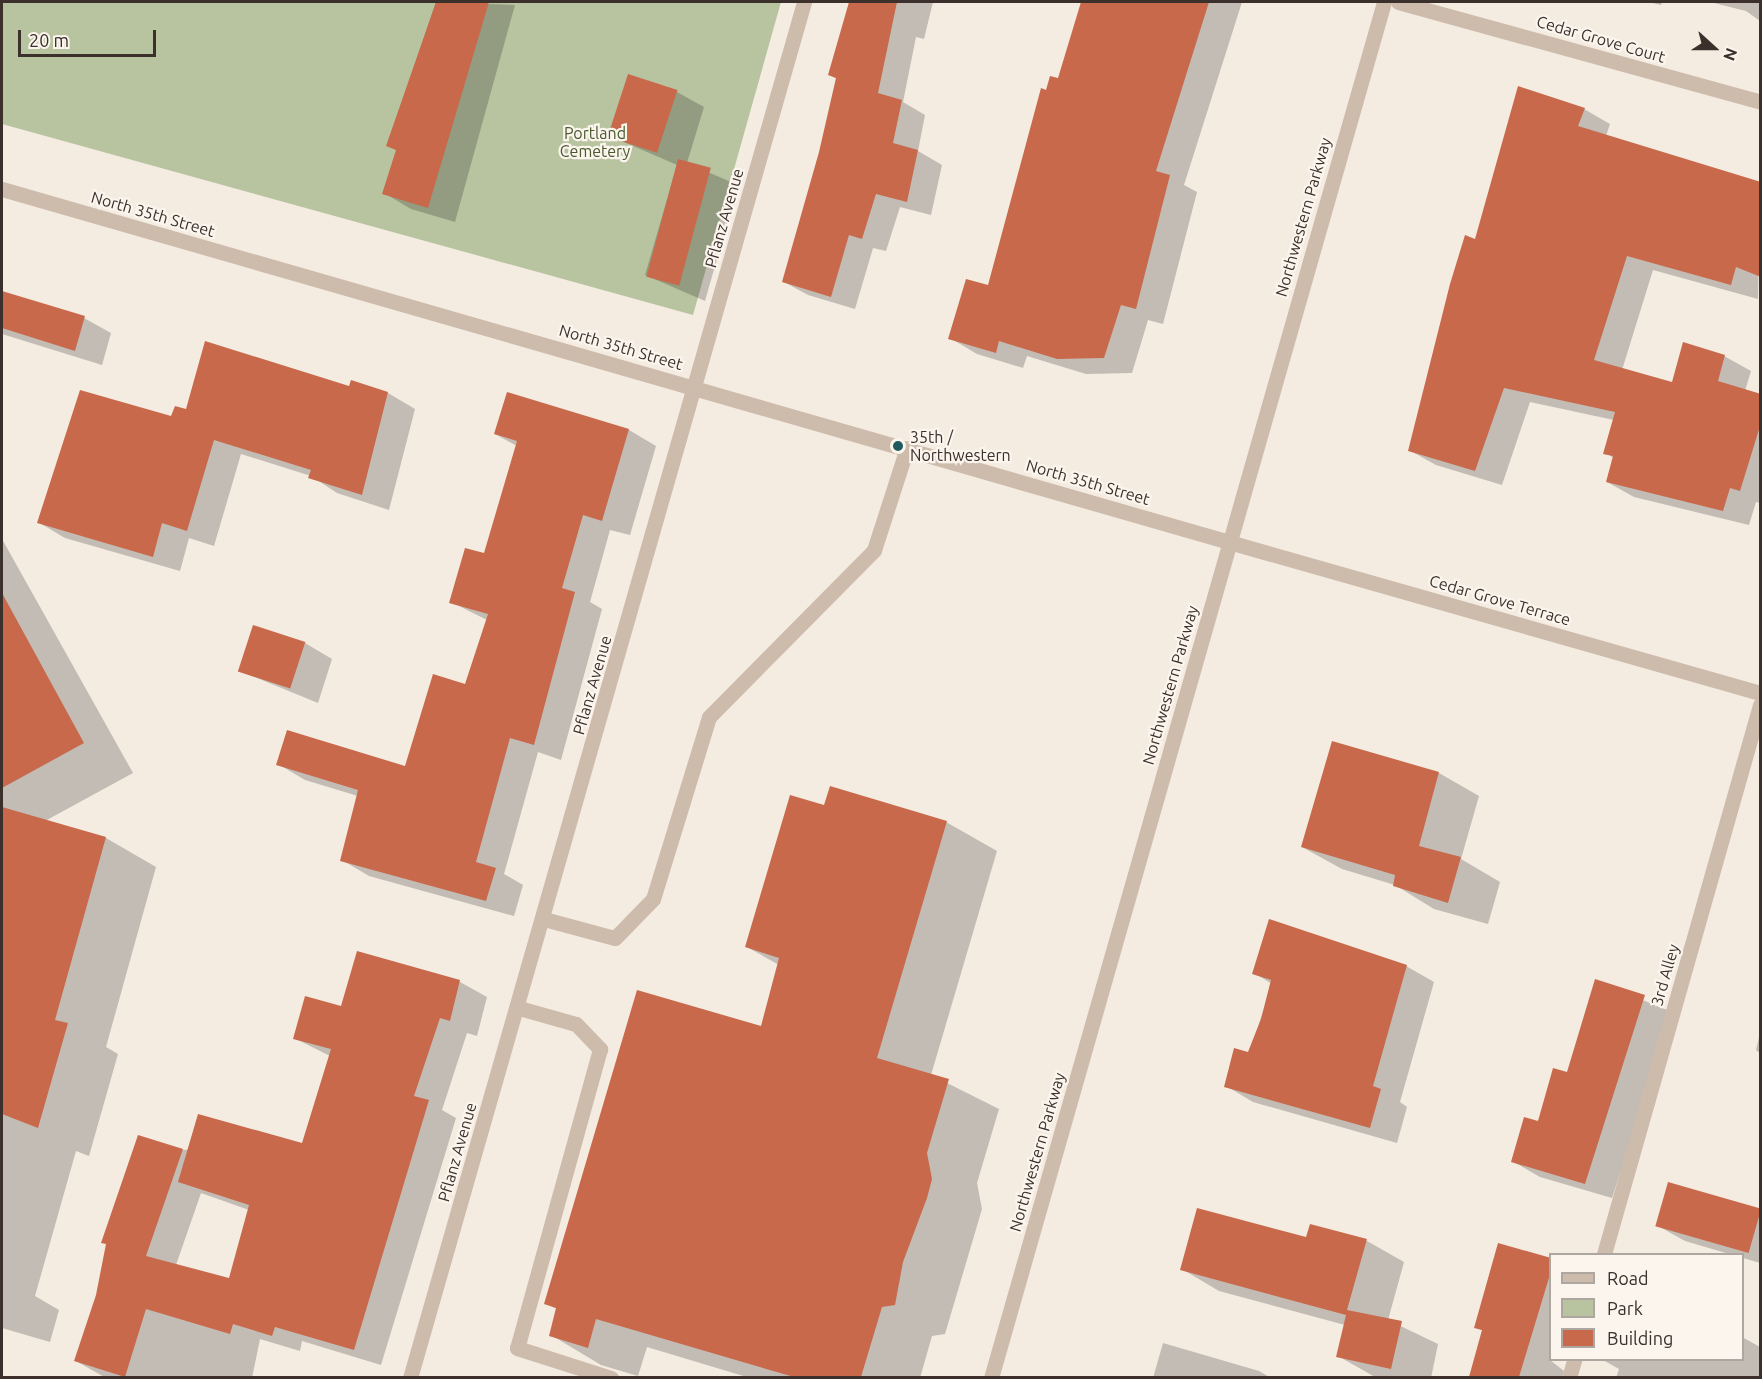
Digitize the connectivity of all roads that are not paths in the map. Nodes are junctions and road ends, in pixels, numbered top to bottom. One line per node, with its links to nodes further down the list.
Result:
1 (804, 2): 6 (street, Pflanz Avenue)
2 (1384, 2): 8 (street, Northwestern Parkway)
3 (1398, 2): 4 (street, Cedar Grove Court)
4 (1761, 102)
5 (2, 189): 6 (street, North 35th Street)
6 (695, 387): 7 (street, North 35th Street); 11 (street, Pflanz Avenue)
7 (906, 448): 8 (street, North 35th Street); 11 (street)
8 (1230, 542): 9 (street, Cedar Grove Terrace); 17 (street, Northwestern Parkway)
9 (1761, 693)
10 (1761, 705): 13 (street, 3rd Alley)
11 (544, 919): 12 (street, Pflanz Avenue)
12 (519, 1008): 15 (street, Pflanz Avenue); 16 (street)
13 (1604, 1253)
14 (1573, 1361): 18 (street)
15 (410, 1377)
16 (610, 1377)
17 (991, 1377)
18 (1569, 1377)

